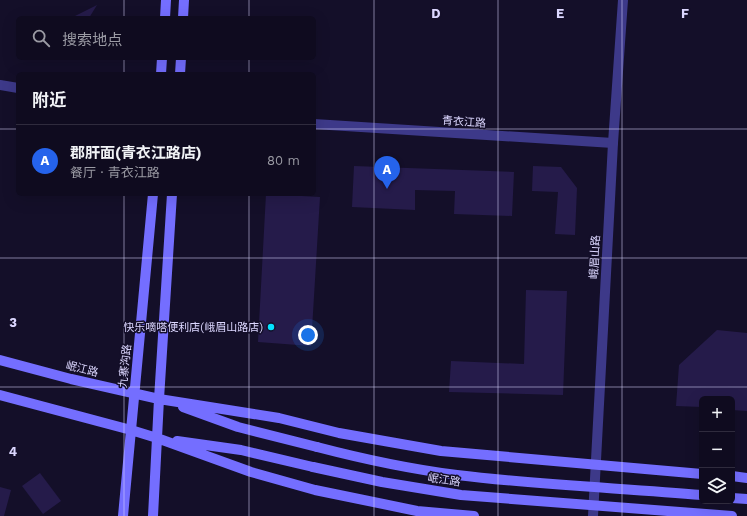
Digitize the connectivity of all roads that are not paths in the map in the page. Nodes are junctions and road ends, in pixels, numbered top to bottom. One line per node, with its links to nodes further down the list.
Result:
1 (166, 0): 4 (main road)
2 (184, 0): 5 (main road)
3 (623, 0): 13 (street, 峨眉山路)
4 (165, 16)
5 (183, 16)
6 (162, 60): 8 (main road)
7 (181, 60): 9 (main road)
8 (161, 72)
9 (180, 72)
10 (0, 85): 11 (street)
11 (16, 88)
12 (316, 124): 13 (street, 青衣江路)
13 (613, 143): 22 (street, 峨眉山路)
14 (153, 196): 17 (main road, 九寨沟路)
15 (172, 196): 19 (main road)
16 (0, 360): 17 (main road, 岷江路)
17 (134, 394): 19 (main road, 岷江路); 20 (main road, 九寨沟路)
18 (0, 395): 20 (main road, 岷江路)
19 (159, 399): 21 (main road); 22 (main road, 岷江路); 26 (main road, 岷江路, bridge)
20 (131, 430): 21 (main road, 岷江路); 29 (main road, 九寨沟路)
21 (157, 438): 30 (main road); 31 (main road, 岷江路); 33 (main road, 岷江路, bridge)
22 (596, 465): 23 (main road, 岷江路); 32 (street, 峨眉山路)
23 (699, 474)
24 (735, 476): 25 (main road)
25 (747, 478)
26 (699, 495)
27 (735, 498): 28 (main road)
28 (747, 499)
29 (123, 516)
30 (153, 516)
31 (474, 516)
32 (593, 516)
33 (732, 516)

